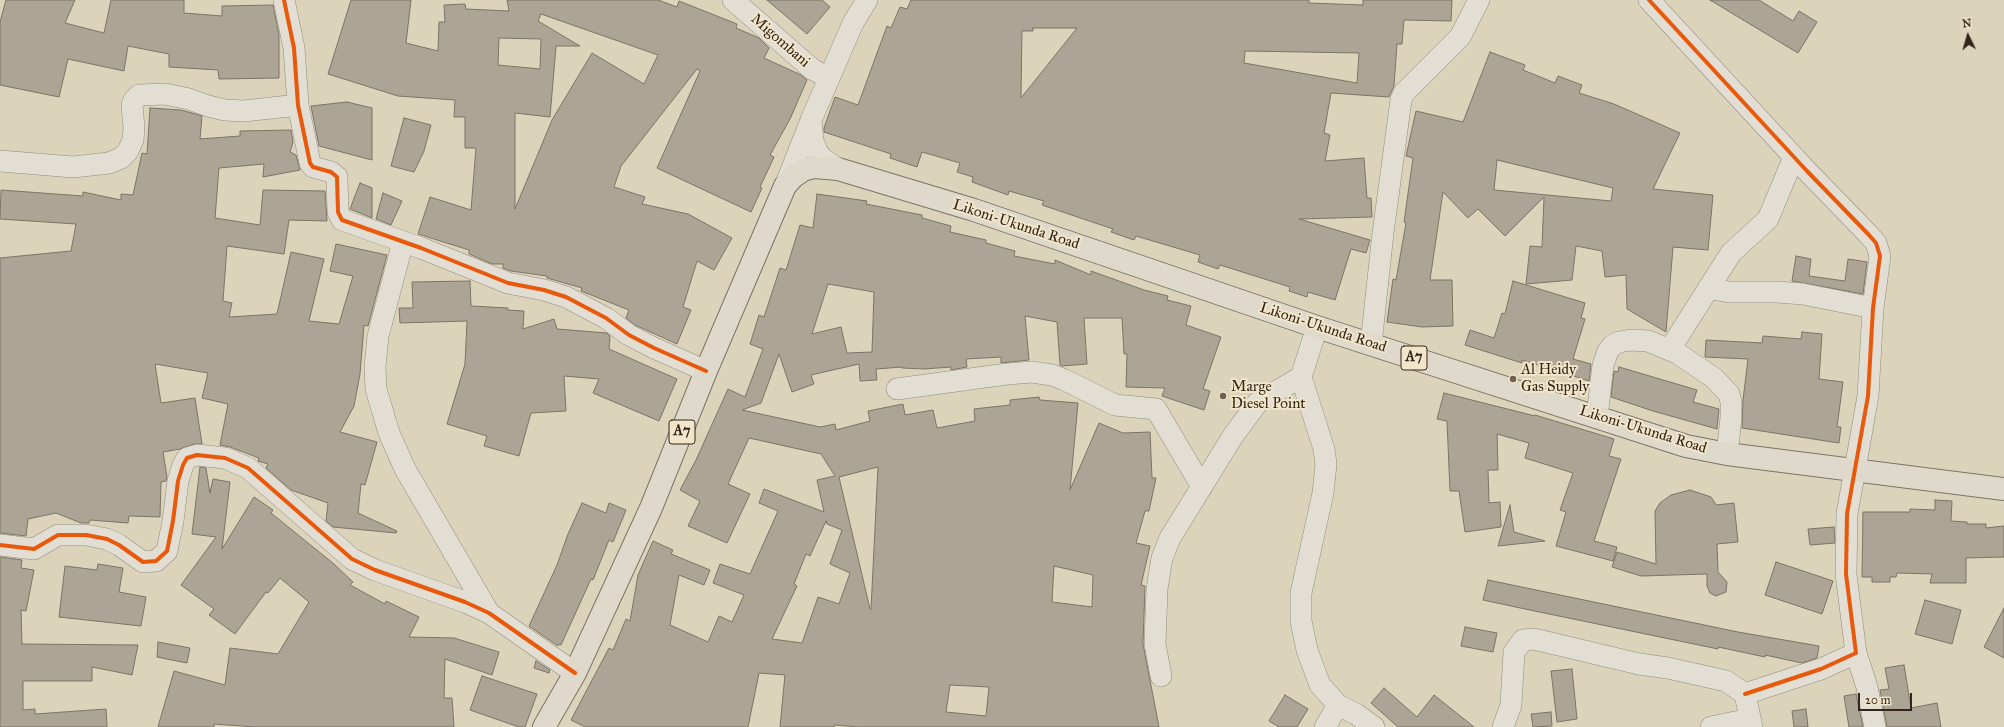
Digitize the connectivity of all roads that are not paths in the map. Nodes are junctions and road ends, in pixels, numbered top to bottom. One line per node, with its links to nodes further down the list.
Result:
1 (284, 0): 7 (street)
2 (733, 0): 6 (street, Migombani)
3 (867, 0): 6 (street)
4 (1479, 0): 17 (street)
5 (1649, 0): 9 (street)
6 (829, 78): 8 (street)
7 (298, 105): 10 (street); 13 (street)
8 (811, 120): 11 (street); 12 (street)
9 (1794, 157): 14 (street); 15 (street)
10 (0, 161)
11 (838, 169): 12 (highway, A7); 16 (highway, Likoni-Ukunda Road / A7)
12 (785, 186): 19 (highway, A7)
13 (403, 242): 19 (street); 28 (street)
14 (1708, 288): 15 (street); 18 (street)
15 (1873, 308): 24 (street)
16 (1317, 327): 17 (highway, Likoni-Ukunda Road / A7); 20 (street)
17 (1371, 344): 22 (highway, Likoni-Ukunda Road / A7)
18 (1670, 349): 22 (street); 23 (street)
19 (706, 371): 30 (highway, A7)
20 (1301, 377): 25 (street); 33 (street)
21 (897, 389): 25 (street)
22 (1597, 417): 23 (highway, Likoni-Ukunda Road / A7)
23 (1727, 454): 24 (highway, Likoni-Ukunda Road / A7)
24 (1856, 470): 26 (highway, Likoni-Ukunda Road / A7); 29 (street)
25 (1202, 487): 31 (street)
26 (2004, 488)
27 (0, 545): 28 (street)
28 (489, 613): 30 (street)
29 (1856, 653): 32 (street); 40 (street)
30 (575, 673): 35 (highway, A7)
31 (1160, 676)
32 (1745, 694): 34 (street); 38 (street)
33 (1338, 705): 36 (street); 37 (street)
34 (1751, 723): 39 (street)
35 (544, 727)
36 (1325, 727)
37 (1374, 727)
38 (1503, 727)
39 (1711, 727)
40 (1876, 727)

